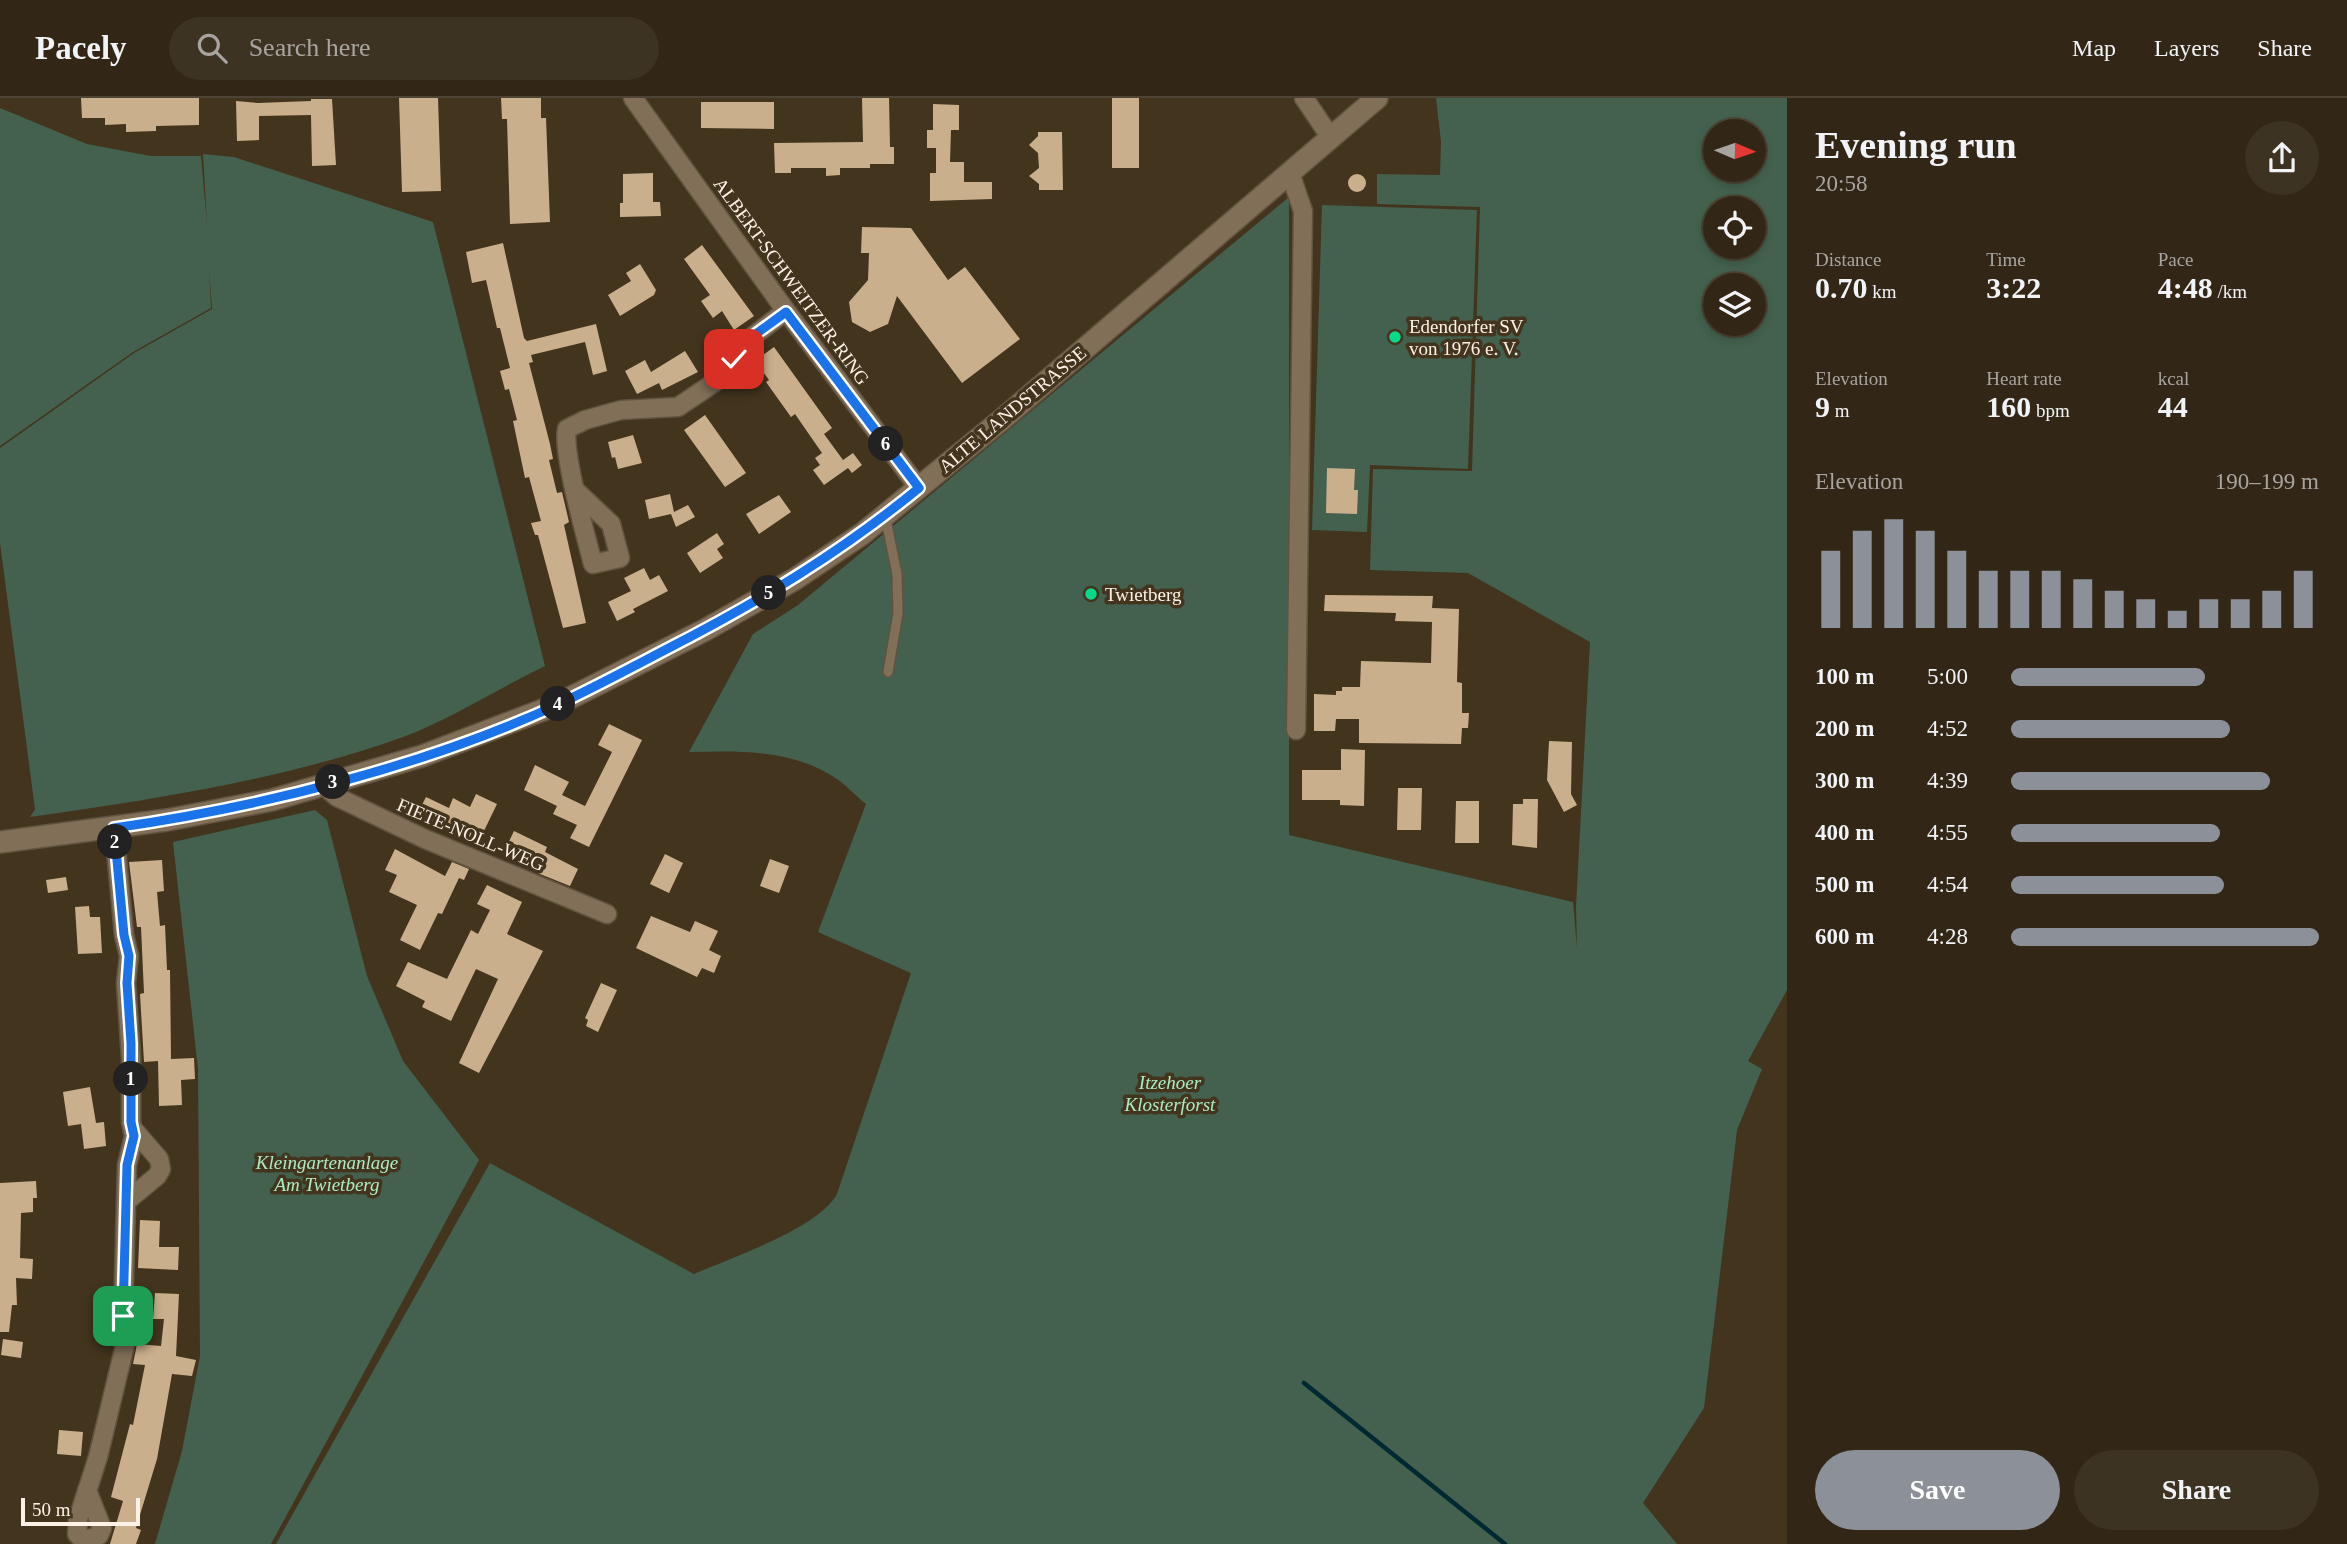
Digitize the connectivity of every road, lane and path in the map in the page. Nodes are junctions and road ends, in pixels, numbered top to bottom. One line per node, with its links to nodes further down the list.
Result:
1 (633, 98): 6 (street, ALBERT-SCHWEITZER-RING)
2 (1304, 98): 4 (street)
3 (1377, 98): 4 (street, ALTE LANDSTRASSE)
4 (1331, 138): 5 (street, ALTE LANDSTRASSE)
5 (1290, 173): 7 (street, ALTE LANDSTRASSE); 11 (street)
6 (786, 312): 7 (street, ALBERT-SCHWEITZER-RING); 8 (street)
7 (919, 488): 9 (street, ALTE LANDSTRASSE)
8 (576, 491)
9 (885, 515): 10 (lane); 12 (street, ALTE LANDSTRASSE)
10 (888, 672)
11 (1296, 730)
12 (323, 785): 13 (street, ALTE LANDSTRASSE); 15 (street, FIETE-NOLL-WEG)
13 (114, 828): 14 (street, ALTE LANDSTRASSE); 16 (street)
14 (0, 842)
15 (607, 914)
16 (134, 1130): 17 (street); 17 (street)
17 (128, 1200): 18 (street)
18 (88, 1490)

